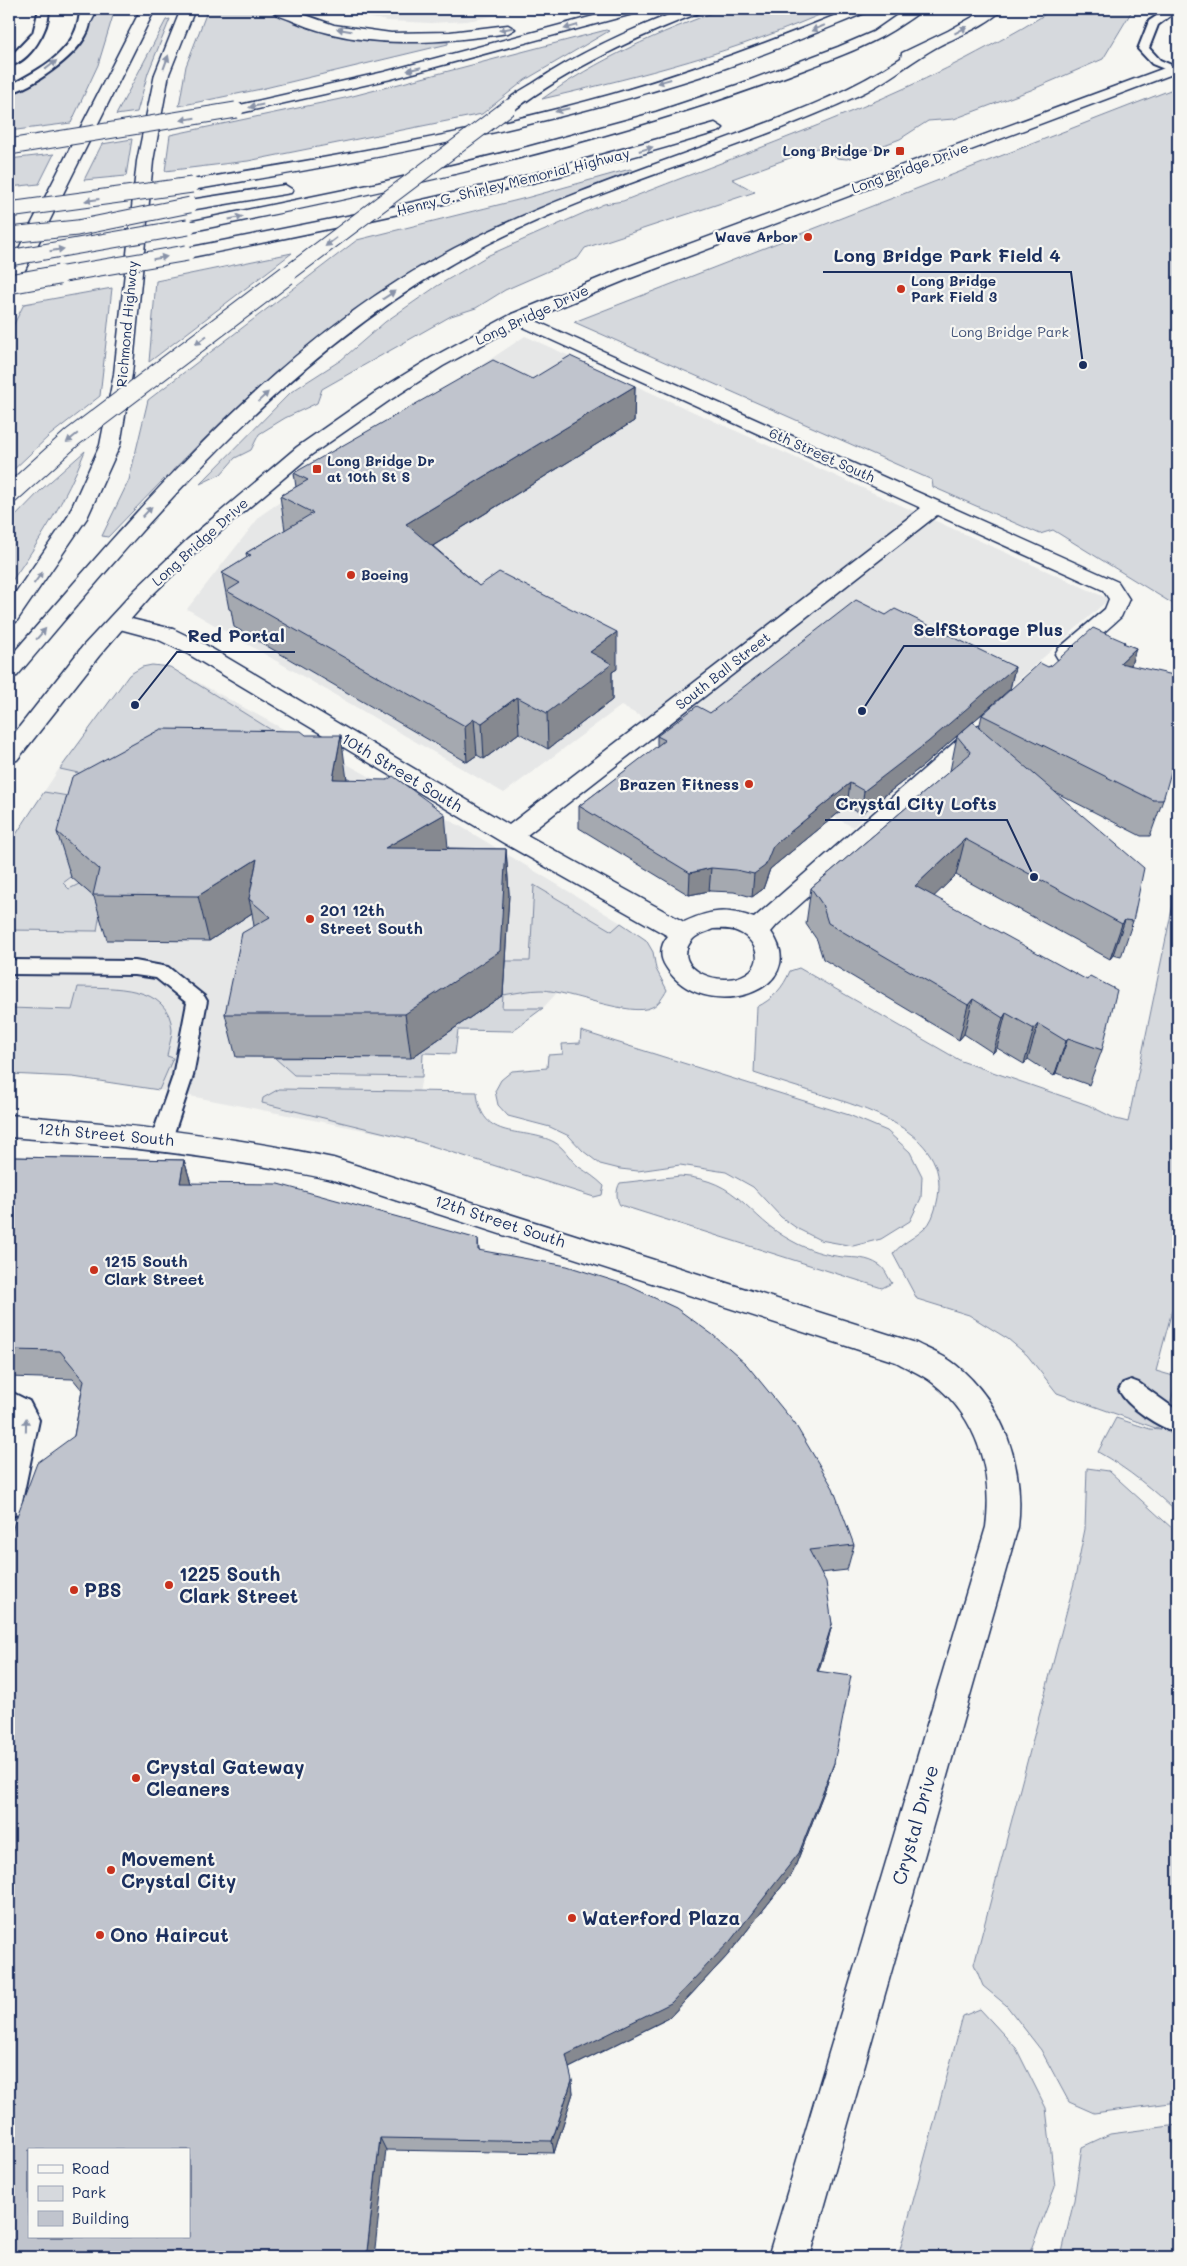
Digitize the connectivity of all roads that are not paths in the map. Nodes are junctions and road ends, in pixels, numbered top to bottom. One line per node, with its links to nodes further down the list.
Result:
1 (44, 9): 16 (lane)
2 (148, 9): 19 (main road)
3 (188, 9): 37 (main road, Richmond Highway, one-way to 3)
4 (277, 9): 5 (main road, one-way to 4)
5 (587, 9)
6 (635, 9): 23 (main road, one-way to 23, bridge)
7 (696, 9): 35 (main road, one-way to 35, bridge)
8 (862, 9): 25 (main road, one-way to 25)
9 (913, 9): 24 (main road); 32 (main road, one-way to 9, bridge)
10 (996, 9): 15 (main road, one-way to 10)
11 (1174, 9): 17 (lane)
12 (87, 12): 20 (lane, one-way to 12)
13 (124, 26): 19 (main road)
14 (61, 42): 18 (lane)
15 (924, 49): 21 (main road); 40 (main road, one-way to 15)
16 (9, 63)
17 (1175, 68): 34 (main road, Long Bridge Drive)
18 (9, 80)
19 (108, 88): 33 (main road)
20 (9, 90)
21 (805, 96)
22 (725, 125): 33 (main road, Henry G. Shirley Memorial Highway, one-way to 22, bridge)
23 (9, 147)
24 (351, 178)
25 (191, 181): 27 (main road); 29 (main road, one-way to 29, bridge)
26 (298, 188): 28 (main road)
27 (9, 195)
28 (190, 205): 30 (main road, bridge); 31 (main road, bridge)
29 (9, 210)
30 (9, 228)
31 (9, 236)
32 (9, 258)
33 (9, 284)
34 (518, 318): 36 (main road, 6th Street South); 38 (main road, Long Bridge Drive)
35 (9, 495)
36 (936, 506): 39 (main road, 6th Street South); 43 (main road, South Ball Street)
37 (9, 617)
38 (118, 622): 42 (main road, Long Bridge Drive); 43 (main road, 10th Street South)
39 (1049, 670)
40 (9, 671)
41 (999, 715): 45 (main road)
42 (9, 755)
43 (510, 836): 44 (main road, 10th Street South)
44 (682, 932): 45 (main road); 45 (main road)
45 (758, 932)
46 (9, 967): 48 (lane)
47 (9, 1126): 48 (main road, 12th Street South)
48 (162, 1139): 50 (main road, 12th Street South)
49 (1131, 1390): 52 (lane)
50 (968, 1396): 54 (main road, Crystal Drive)
51 (9, 1402): 53 (lane, one-way to 51)
52 (1178, 1422)
53 (9, 1506)
54 (788, 2257)

